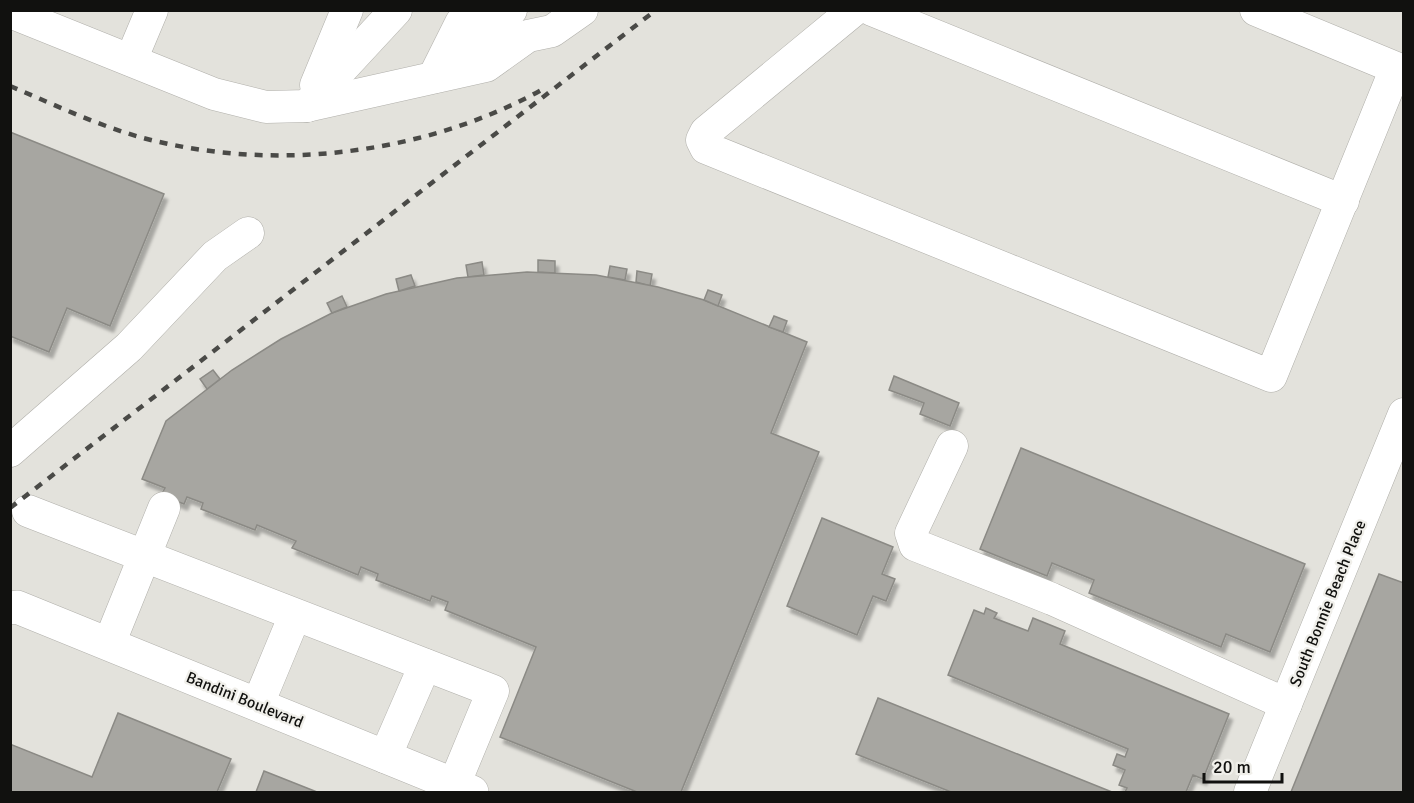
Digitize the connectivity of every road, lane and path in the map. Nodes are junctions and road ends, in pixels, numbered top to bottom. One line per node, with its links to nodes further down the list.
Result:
1 (152, 10): 14 (street)
2 (347, 10): 16 (street)
3 (396, 10): 16 (street)
4 (479, 10): 13 (street)
5 (511, 10): 13 (street)
6 (548, 10): 12 (street)
7 (582, 10): 12 (street)
8 (854, 10): 17 (street)
9 (872, 10): 17 (street)
10 (1256, 10): 17 (street)
11 (10, 12): 14 (street)
12 (528, 36): 15 (street)
13 (452, 39): 15 (street)
14 (131, 60): 16 (street)
15 (434, 77): 16 (street)
16 (307, 105)
17 (1342, 201)
18 (248, 233): 21 (street)
19 (1404, 414): 30 (street, South Bonnie Beach Place)
20 (952, 446): 30 (street)
21 (10, 451)
22 (164, 508): 24 (street)
23 (28, 511): 24 (street)
24 (144, 556): 26 (street); 27 (street)
25 (12, 609): 27 (main road, Bandini Boulevard)
26 (295, 615): 28 (street); 29 (street)
27 (109, 644): 29 (main road, Bandini Boulevard)
28 (425, 665): 31 (street); 32 (street)
29 (258, 704): 31 (main road, Bandini Boulevard)
30 (1286, 704): 33 (street, South Bonnie Beach Place)
31 (385, 757): 32 (main road, Bandini Boulevard)
32 (463, 789)
33 (1250, 792)

